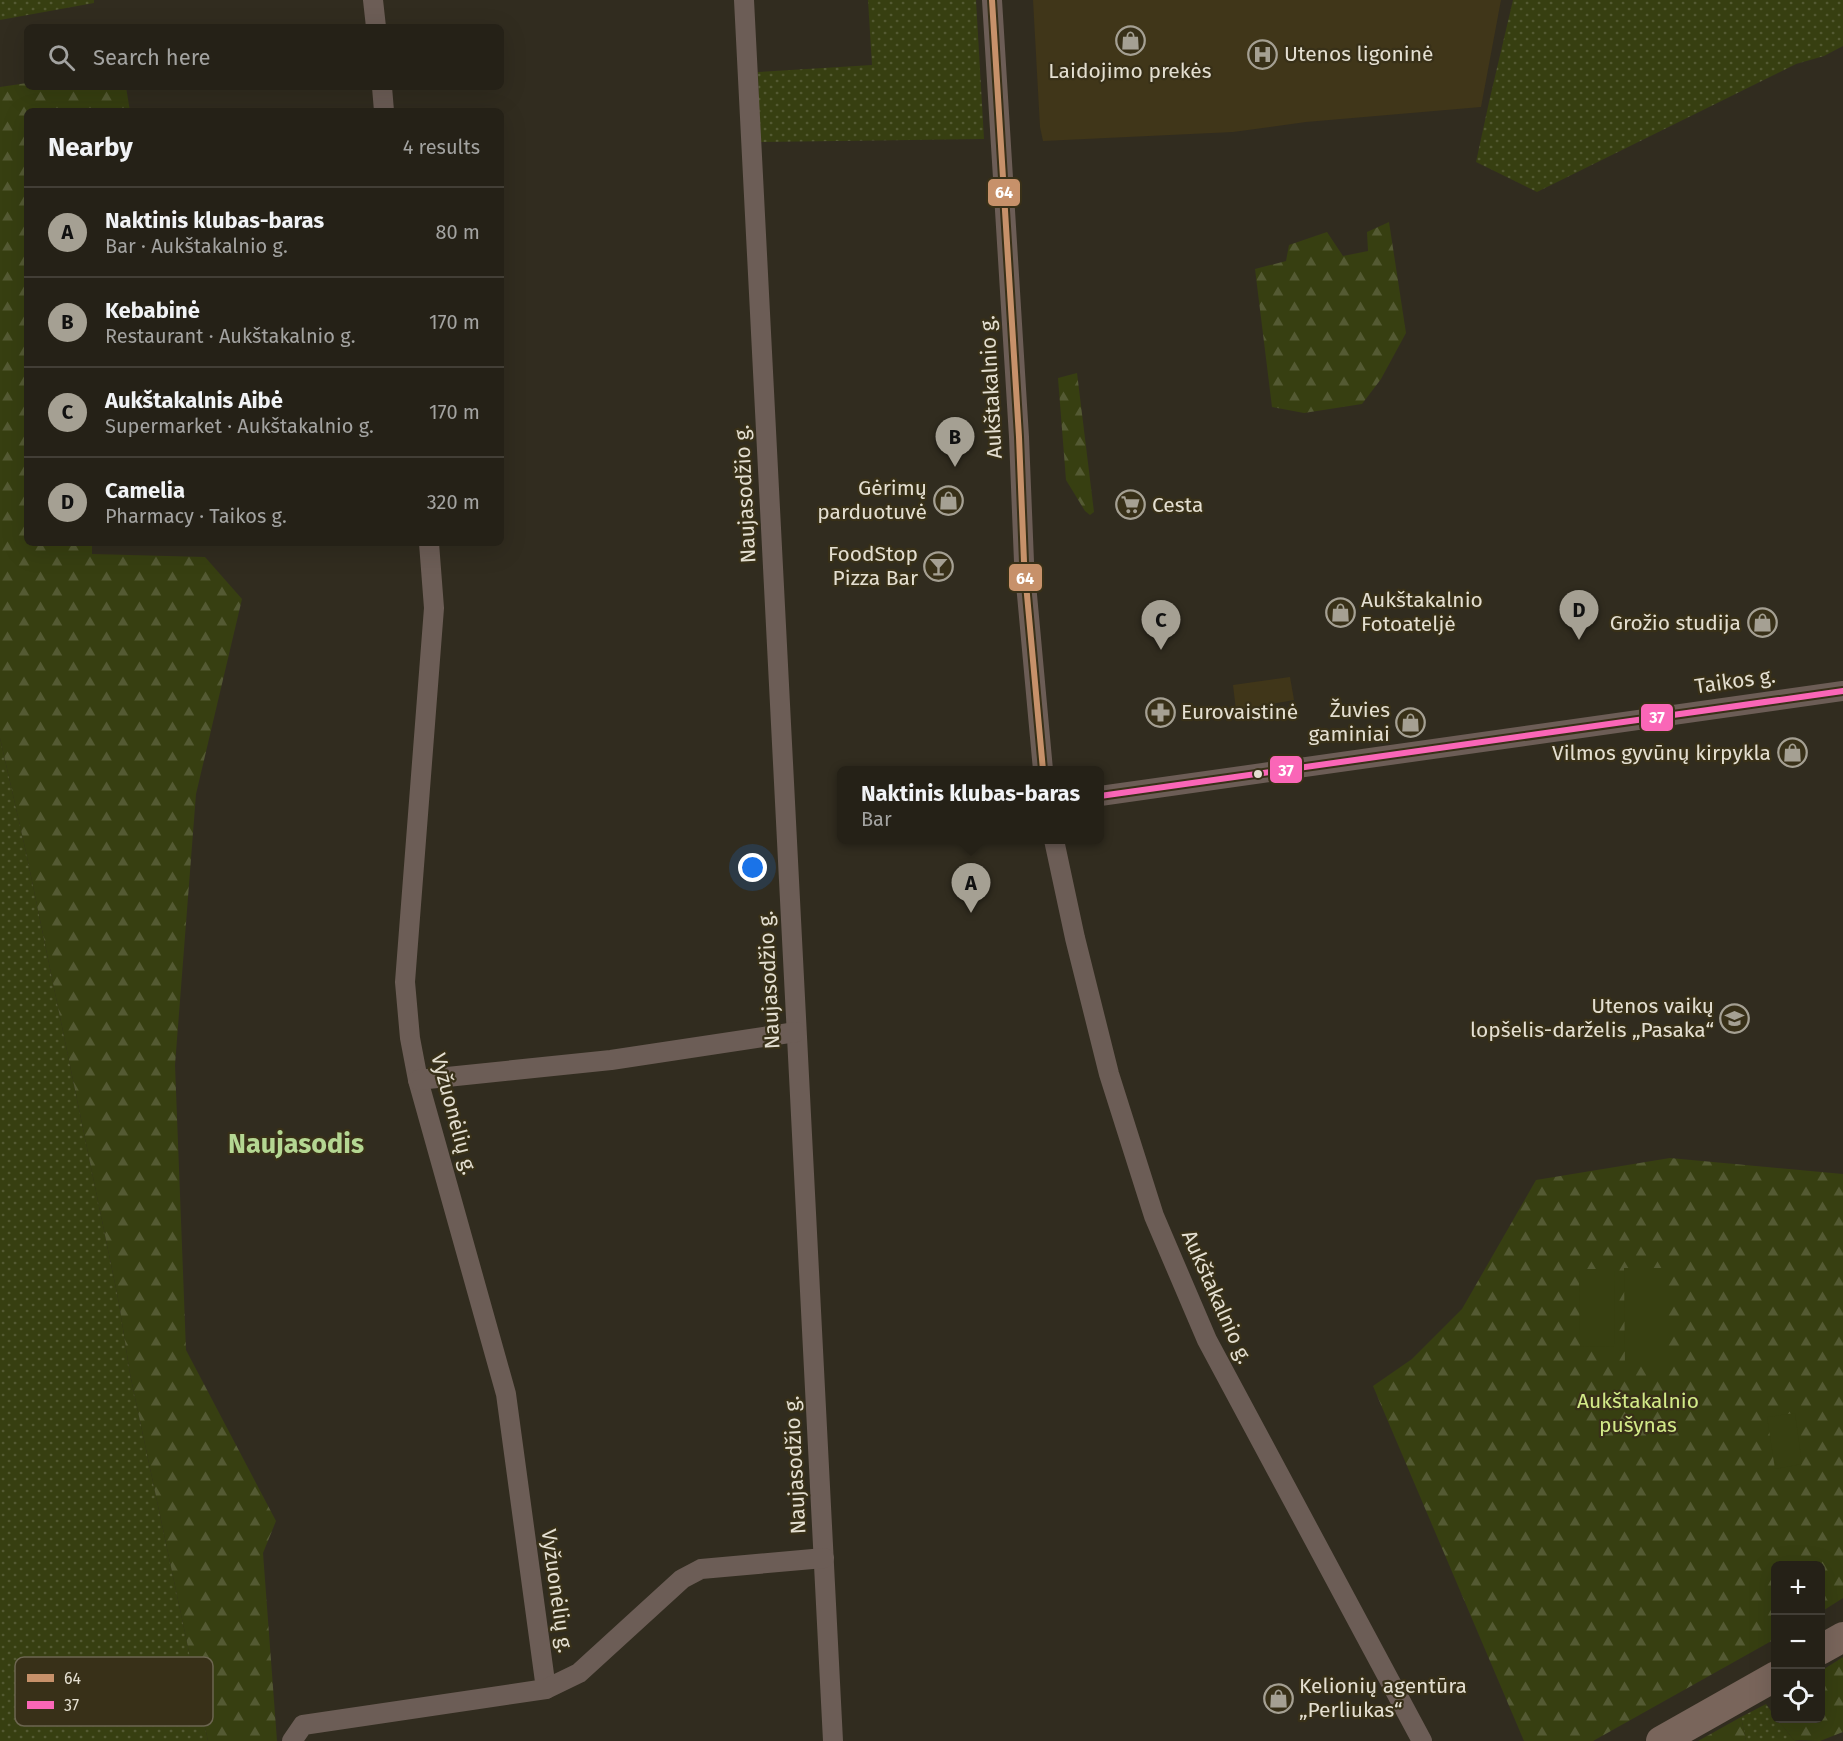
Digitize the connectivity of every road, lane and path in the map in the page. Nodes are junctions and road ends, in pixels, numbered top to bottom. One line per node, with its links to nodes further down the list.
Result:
1 (373, 0): 4 (street)
2 (744, 0): 12 (street, Naujasodžio g.)
3 (992, 0): 9 (street, Aukštakalnio g.)
4 (376, 24)
5 (382, 90): 6 (street)
6 (384, 108)
7 (429, 546): 13 (street, Vyžuonėlių g.)
8 (1843, 691): 10 (street, Taikos g.)
9 (1043, 766)
10 (1104, 795)
11 (1055, 844): 21 (street, Aukštakalnio g.)
12 (796, 1032): 13 (street); 14 (street, Naujasodžio g.)
13 (418, 1080): 18 (street, Vyžuonėlių g.)
14 (824, 1558): 18 (street); 20 (street, Naujasodžio g.)
15 (1843, 1638): 16 (main road)
16 (1825, 1648)
17 (1771, 1679): 22 (main road)
18 (546, 1689): 19 (street)
19 (292, 1741)
20 (833, 1741)
21 (1422, 1741)
22 (1661, 1741)

